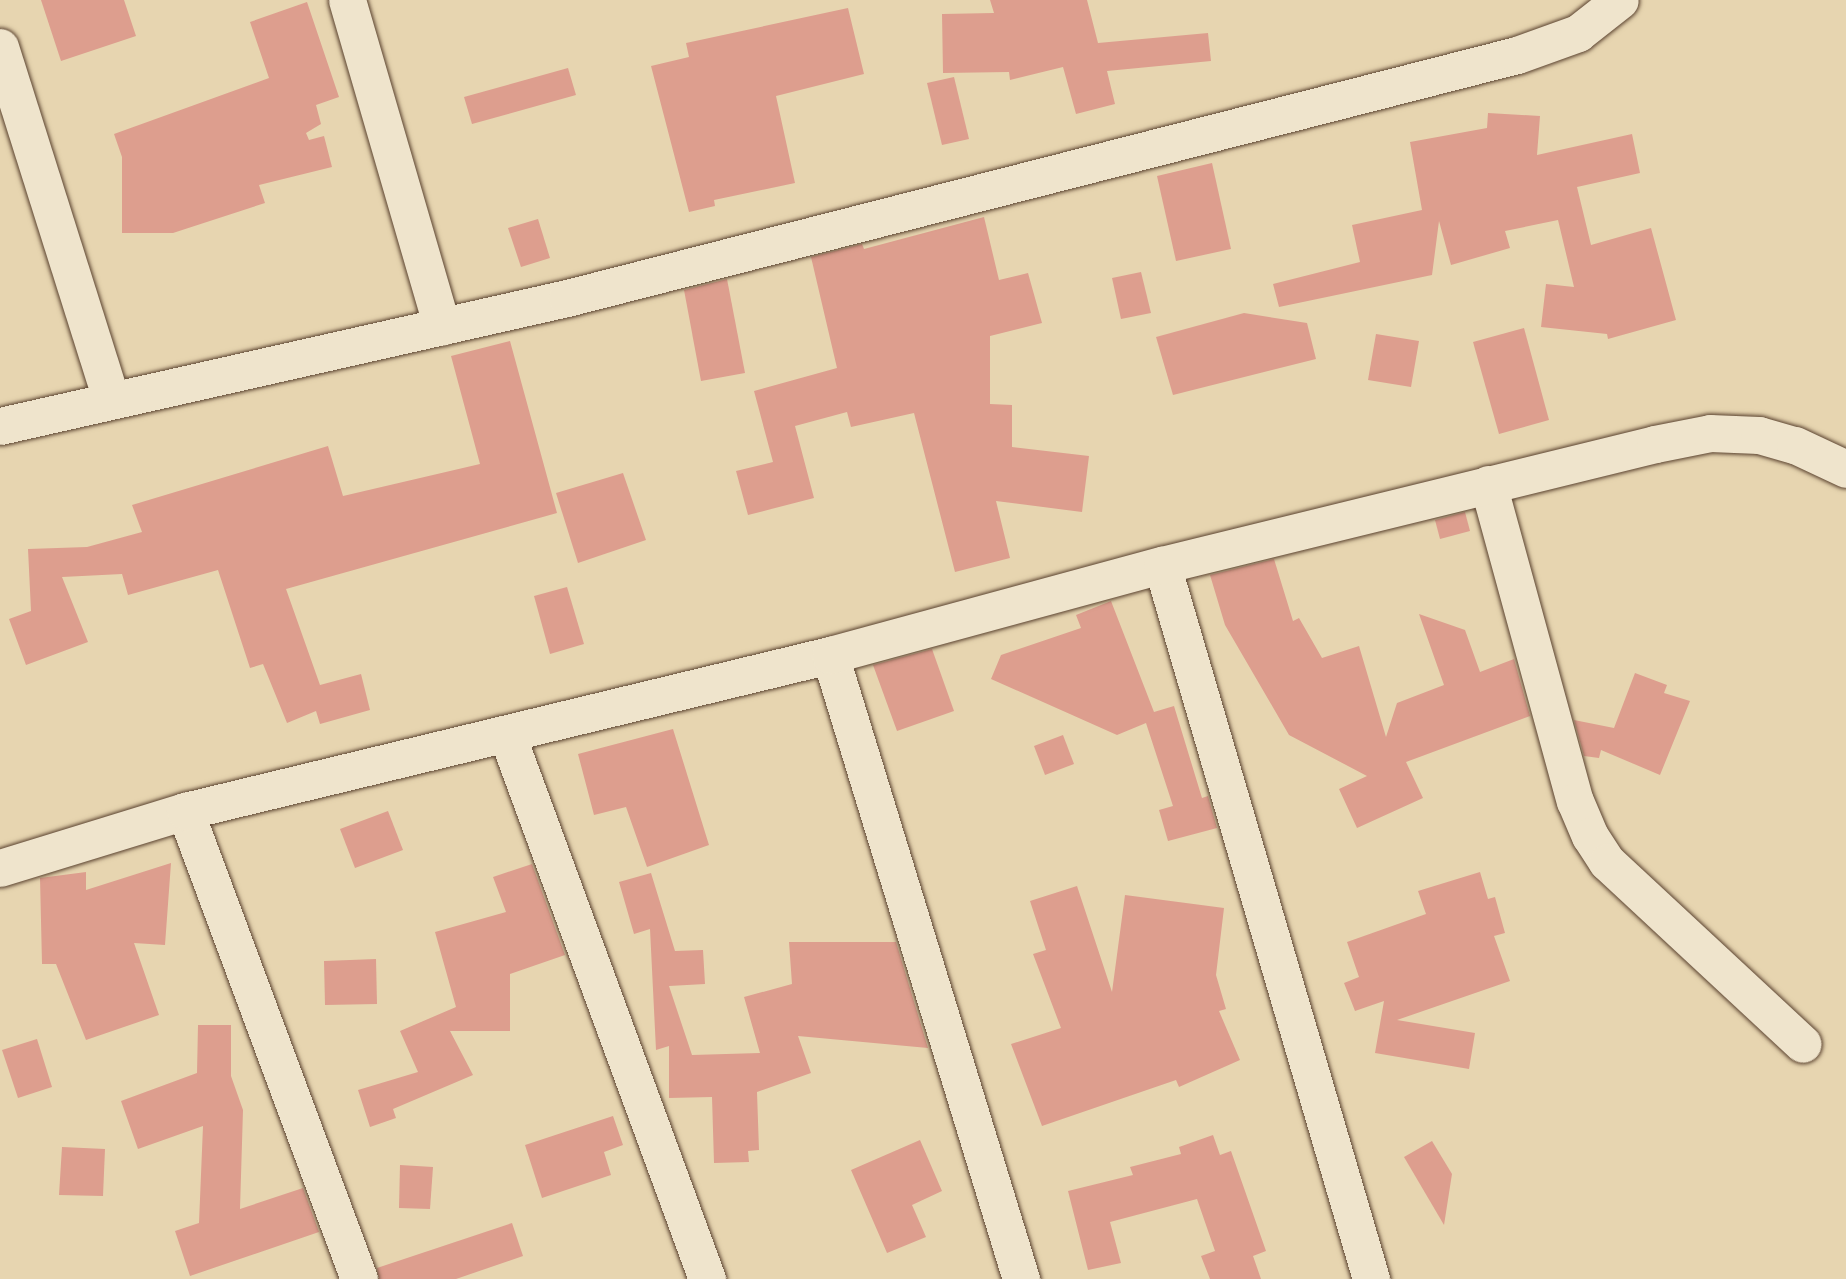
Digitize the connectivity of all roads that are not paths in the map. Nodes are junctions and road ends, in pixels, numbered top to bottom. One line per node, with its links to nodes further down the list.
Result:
1 (347, 0): 4 (street)
2 (1620, 0): 4 (street)
3 (0, 47): 5 (street)
4 (442, 326): 5 (street)
5 (111, 399): 6 (street)
6 (0, 426)
7 (1846, 469): 8 (street)
8 (1488, 484): 9 (street); 14 (street)
9 (1161, 565): 10 (street); 18 (street)
10 (830, 655): 11 (street); 17 (street)
11 (507, 735): 12 (street); 16 (street)
12 (185, 811): 13 (street); 15 (street)
13 (0, 868)
14 (1803, 1044)
15 (359, 1279)
16 (707, 1279)
17 (1021, 1279)
18 (1371, 1279)

